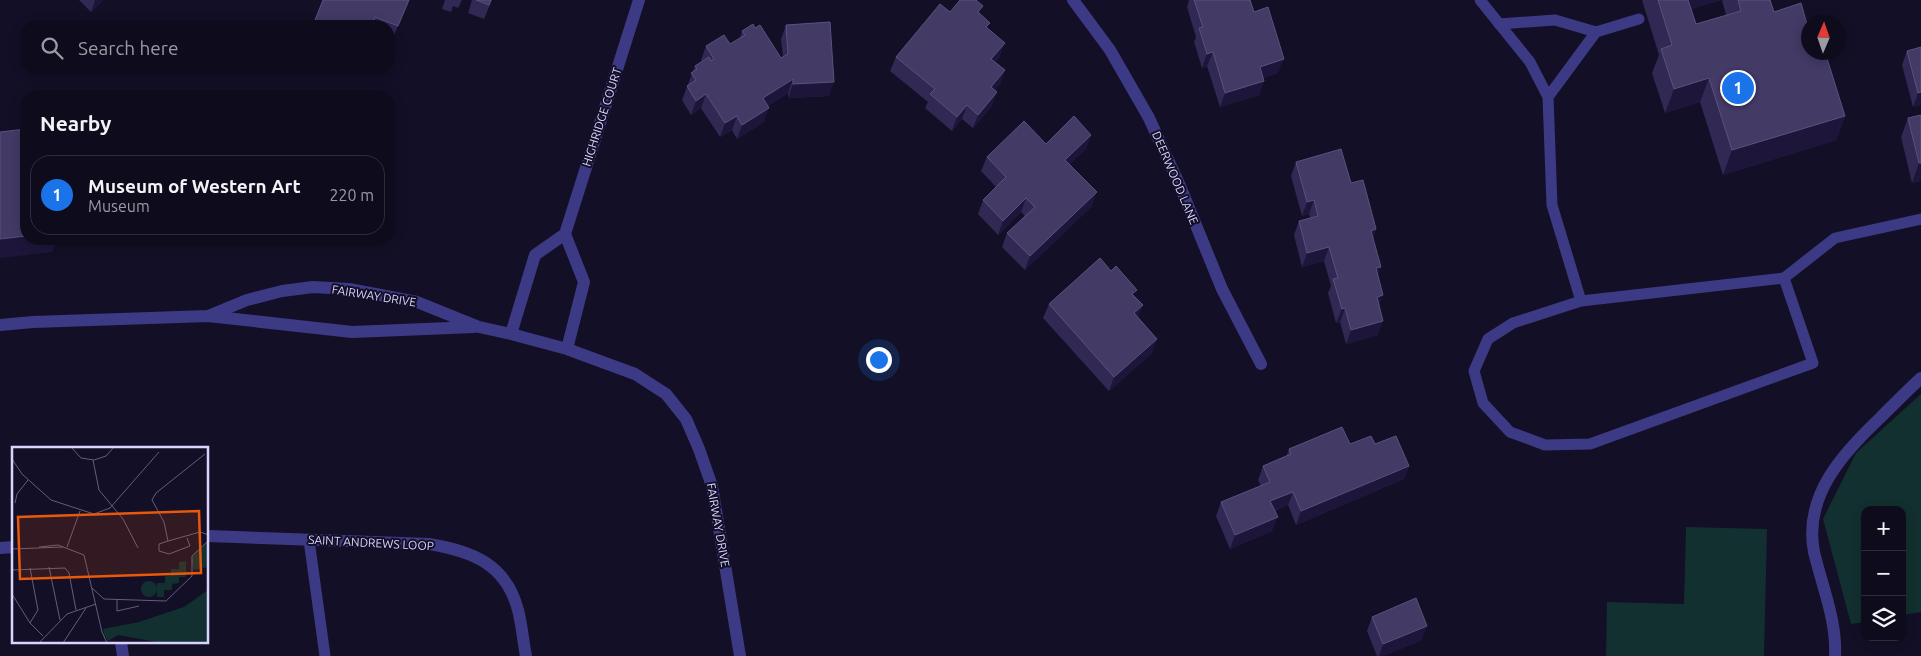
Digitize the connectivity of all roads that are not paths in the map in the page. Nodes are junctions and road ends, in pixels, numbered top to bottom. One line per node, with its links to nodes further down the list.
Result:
1 (640, 0): 9 (street, HIGHRIDGE COURT)
2 (1073, 0): 17 (street, DEERWOOD LANE)
3 (1480, 0): 5 (lane)
4 (1639, 19): 6 (lane)
5 (1499, 24): 6 (lane); 7 (lane)
6 (1596, 32): 7 (lane)
7 (1548, 97): 11 (lane)
8 (1921, 219): 10 (lane)
9 (565, 234): 15 (street); 16 (street)
10 (1784, 278): 11 (lane); 11 (lane)
11 (1580, 301)
12 (208, 316): 13 (street, FAIRWAY DRIVE); 14 (street, FAIRWAY DRIVE); 14 (street, FAIRWAY DRIVE)
13 (0, 325)
14 (479, 327): 15 (street, FAIRWAY DRIVE)
15 (511, 334): 16 (street, FAIRWAY DRIVE)
16 (567, 350): 23 (street, FAIRWAY DRIVE)
17 (1261, 364)
18 (1921, 378): 24 (street)
19 (209, 536): 20 (street, SAINT ANDREWS LOOP)
20 (310, 540): 21 (lane); 22 (street, SAINT ANDREWS LOOP)
21 (325, 656)
22 (526, 656)
23 (740, 656)
24 (1835, 656)

